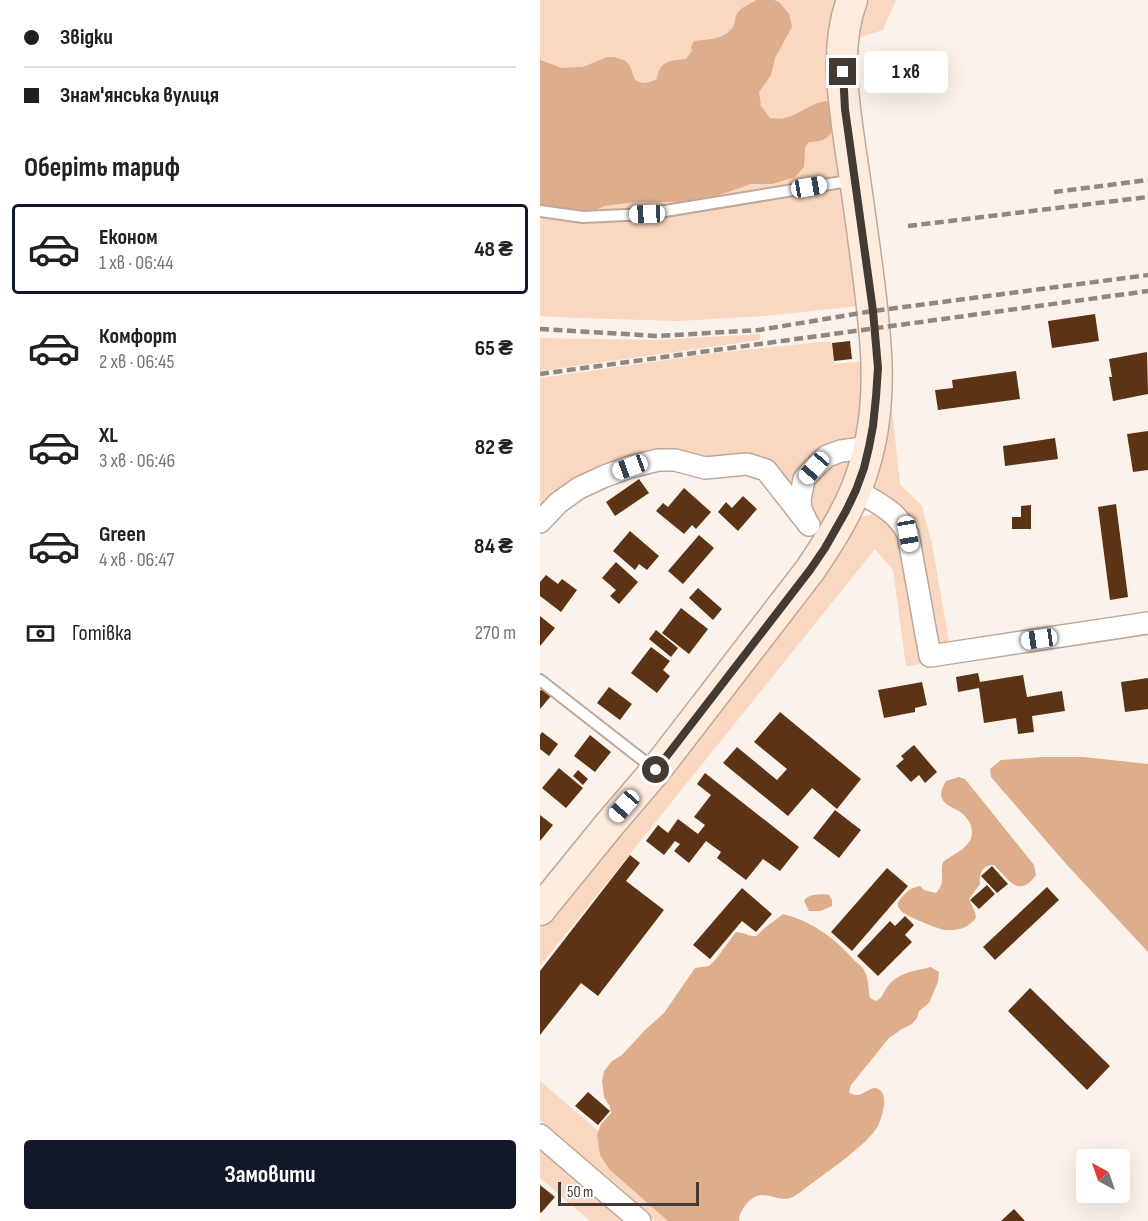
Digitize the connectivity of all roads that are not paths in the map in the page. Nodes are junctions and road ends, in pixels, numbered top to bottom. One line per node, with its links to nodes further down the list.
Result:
1 (852, 0): 2 (street)
2 (855, 179): 3 (lane); 4 (street)
3 (540, 212)
4 (869, 447): 5 (street); 7 (street)
5 (856, 490): 7 (street); 8 (street)
6 (540, 522): 7 (street)
7 (817, 536): 10 (street)
8 (1148, 623)
9 (540, 680): 10 (lane)
10 (656, 770): 11 (street)
11 (540, 910)
12 (540, 1135): 13 (street)
13 (640, 1221)

